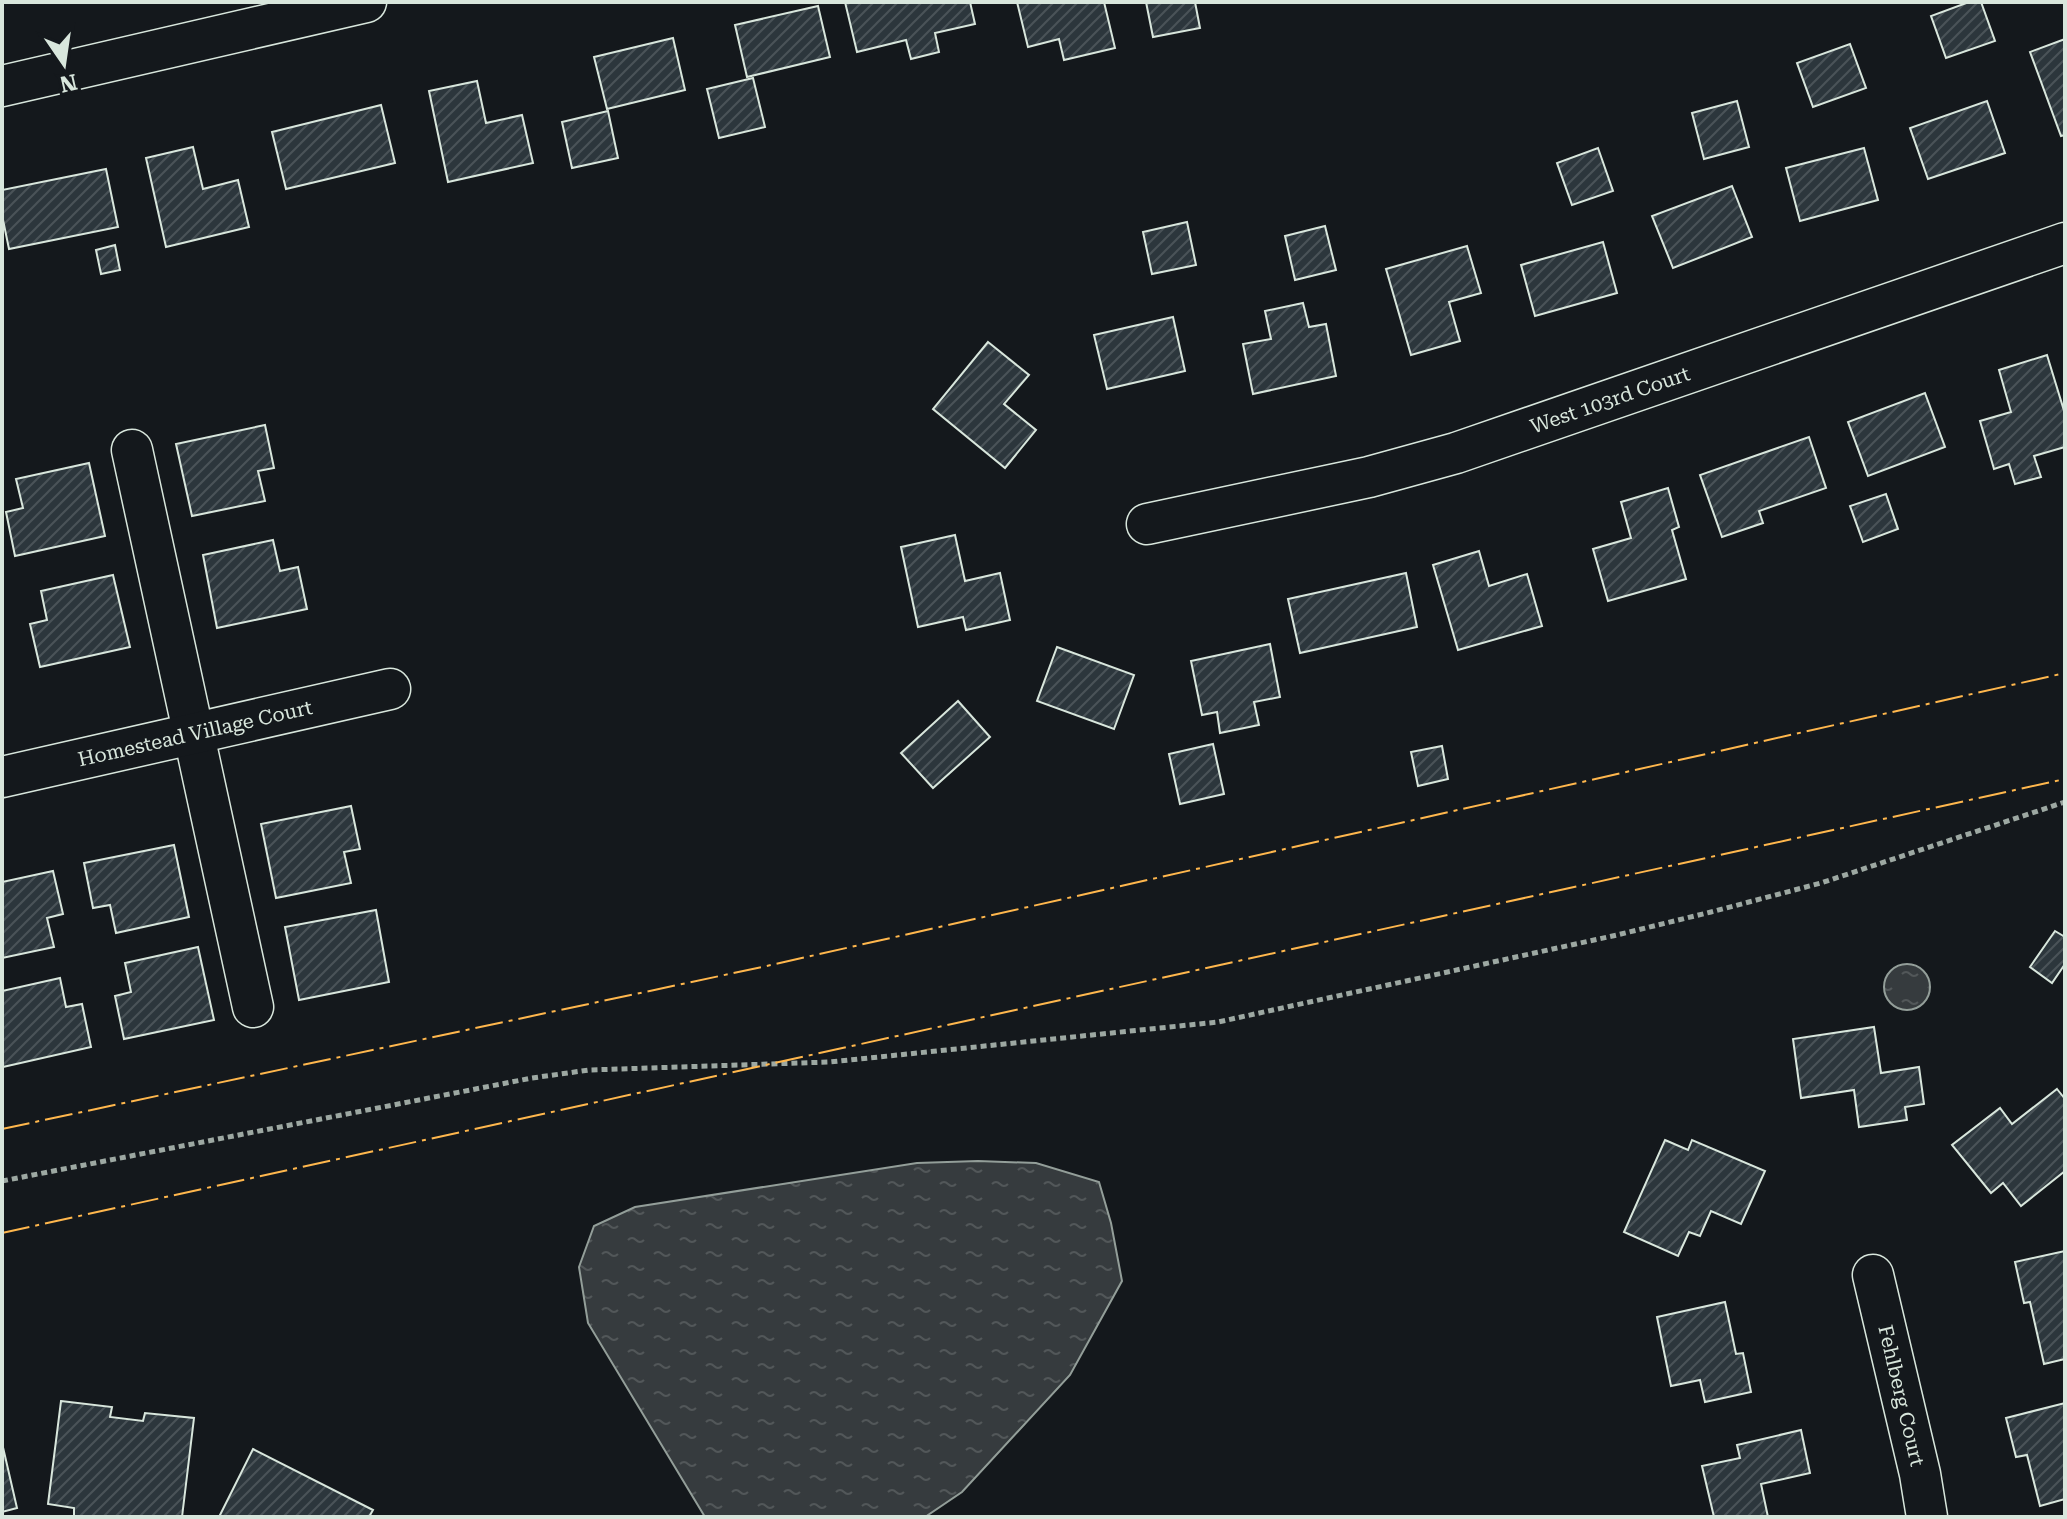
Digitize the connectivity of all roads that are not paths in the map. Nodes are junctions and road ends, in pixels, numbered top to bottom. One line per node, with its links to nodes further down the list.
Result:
1 (366, 2): 2 (street)
2 (2, 86)
3 (2065, 243): 5 (street, West 103rd Court)
4 (132, 450): 7 (street)
5 (1147, 524)
6 (390, 689): 7 (street, Homestead Village Court)
7 (194, 733): 8 (street, Homestead Village Court); 9 (street)
8 (2, 777)
9 (253, 1007)
10 (1873, 1275): 11 (street, Fehlberg Court)
11 (1927, 1517)

